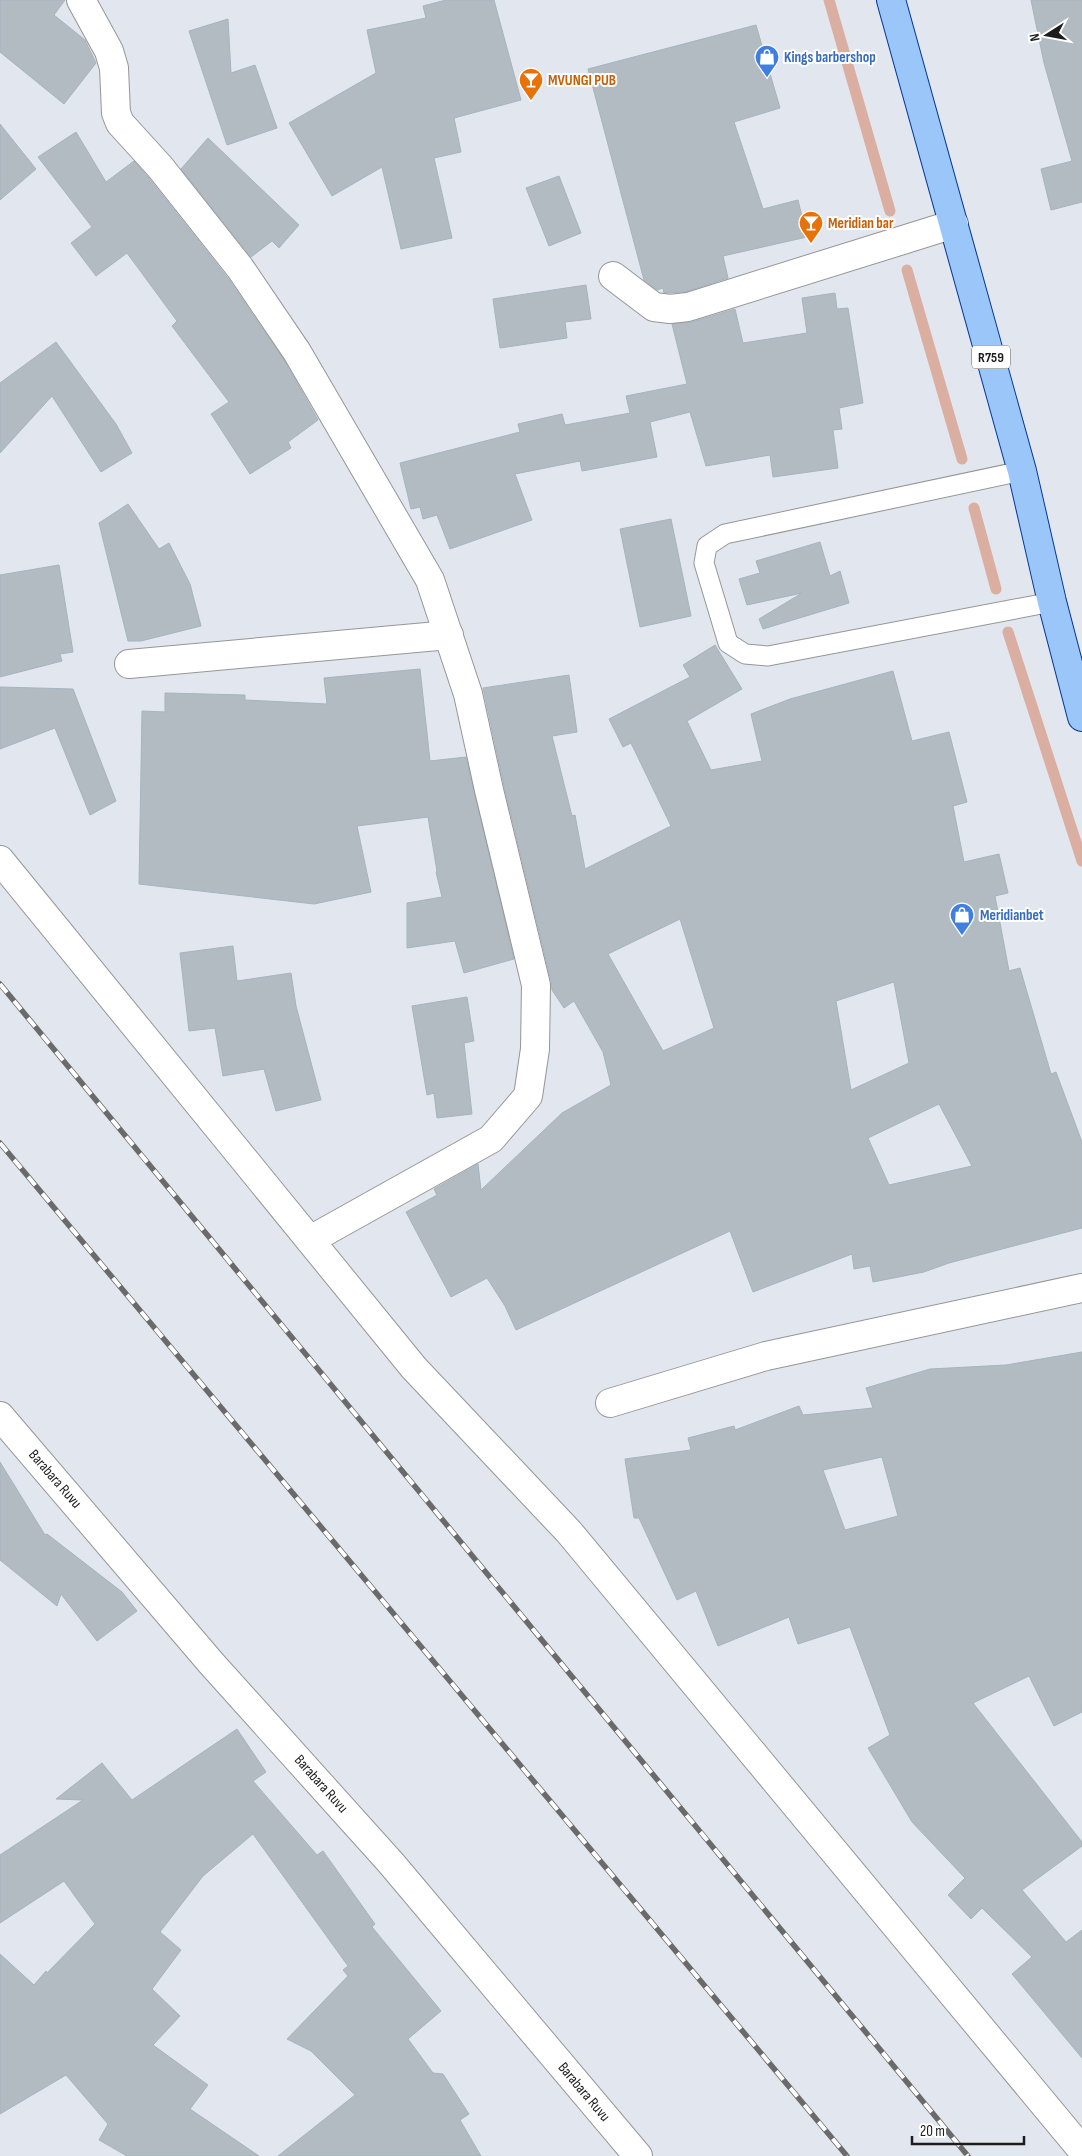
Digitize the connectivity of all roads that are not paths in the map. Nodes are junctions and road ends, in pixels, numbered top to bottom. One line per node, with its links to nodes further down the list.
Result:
1 (81, 0): 7 (street)
2 (891, 0): 3 (main road, R759)
3 (954, 224): 4 (street); 5 (main road, R759)
4 (613, 276)
5 (1022, 471): 6 (main road, R759); 6 (lane)
6 (1052, 602): 9 (main road, R759)
7 (449, 636): 8 (street); 11 (street)
8 (129, 664)
9 (1082, 717)
10 (0, 860): 11 (street)
11 (310, 1240): 15 (street)
12 (1082, 1288): 13 (street)
13 (610, 1403)
14 (0, 1416): 16 (street, Barabara Ruvu)
15 (1082, 2150)
16 (638, 2156)

